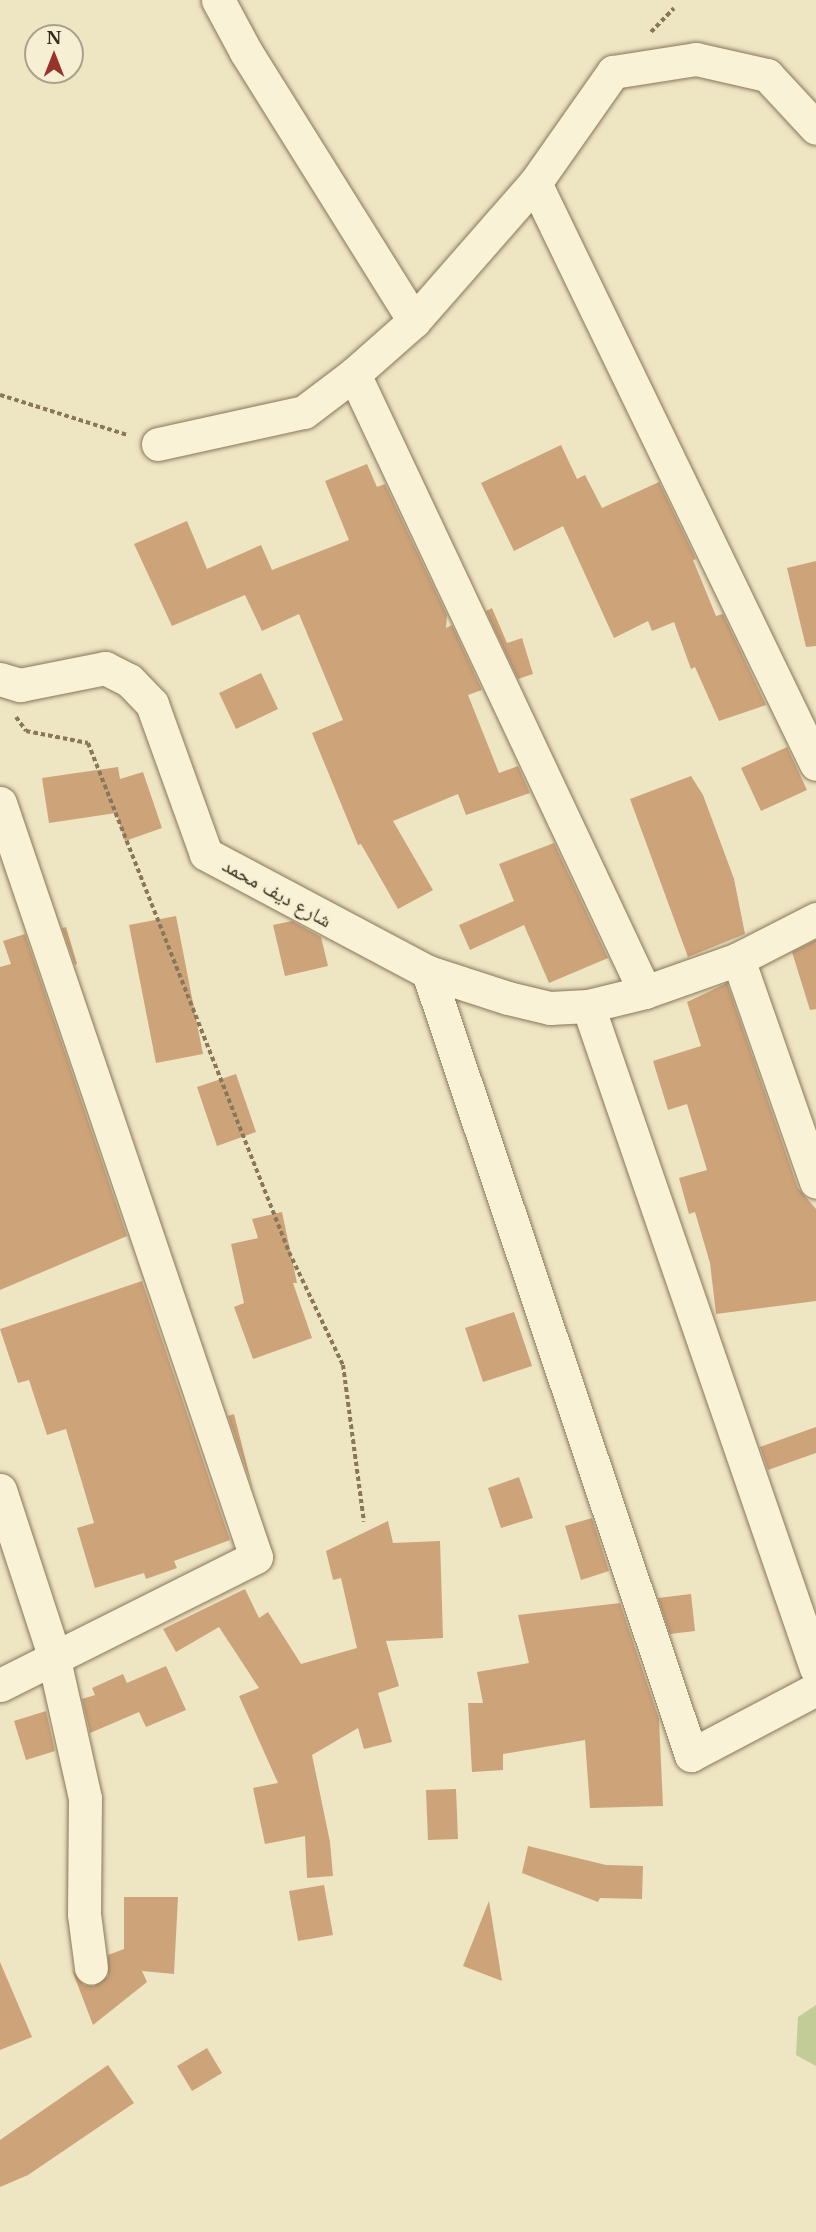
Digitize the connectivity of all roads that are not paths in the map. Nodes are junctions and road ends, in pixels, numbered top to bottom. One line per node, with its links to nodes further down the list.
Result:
1 (218, 0): 4 (street)
2 (816, 128): 3 (street)
3 (535, 183): 4 (street); 8 (street)
4 (414, 321): 5 (street)
5 (354, 374): 6 (street); 13 (street)
6 (158, 444)
7 (0, 679): 12 (street, شارع ديف محمد)
8 (816, 764)
9 (0, 803): 17 (street)
10 (816, 919): 11 (street, شارع ديف محمد)
11 (738, 959): 13 (street, شارع ديف محمد); 15 (street)
12 (428, 972): 14 (street, شارع ديف محمد); 20 (street)
13 (645, 992): 14 (street, شارع ديف محمد)
14 (588, 1006): 18 (street)
15 (816, 1182)
16 (0, 1490): 17 (street)
17 (54, 1658): 19 (street); 21 (street)
18 (816, 1668)
19 (0, 1685)
20 (816, 1689)
21 (91, 1968)

